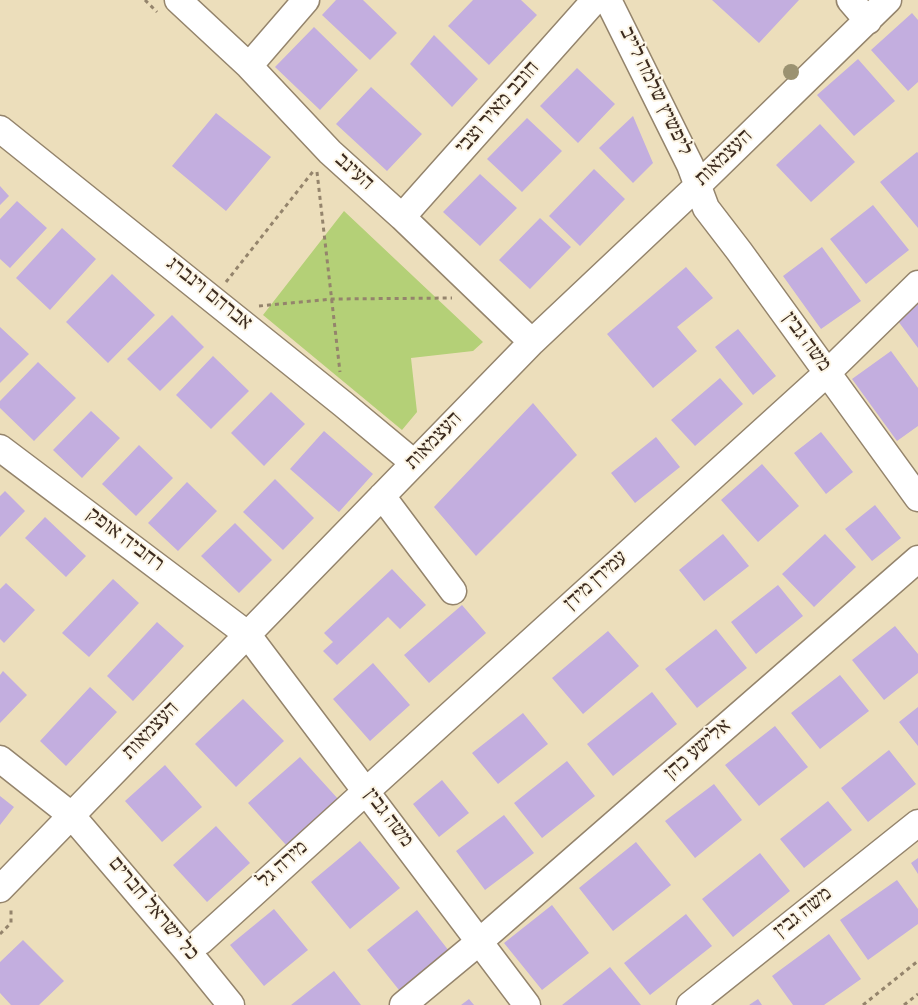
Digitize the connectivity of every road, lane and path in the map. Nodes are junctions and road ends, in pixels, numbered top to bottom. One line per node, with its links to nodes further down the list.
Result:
1 (178, 0): 7 (street, העינב)
2 (306, 0): 7 (street)
3 (595, 0): 10 (street, חובב מאיר וצבי)
4 (608, 0): 9 (street, ליפשיץ שלמה לייב)
5 (850, 0): 6 (street)
6 (883, 7): 9 (street, העצמאות)
7 (249, 66): 10 (street, העינב)
8 (0, 129): 14 (street, אברהם וינברג)
9 (697, 186): 15 (street, העצמאות); 16 (street, משה גבין)
10 (402, 218): 15 (street, העינב)
11 (918, 284): 16 (street, עמירן מידן)
12 (332, 298): 13 (path); 14 (path); 14 (path); 17 (path)
13 (458, 298)
14 (219, 305): 17 (street, אברהם וינברג)
15 (532, 342): 19 (street, העצמאות)
16 (827, 373): 21 (street, משה גבין); 26 (street, עמירן מידן)
17 (343, 404): 19 (street, אברהם וינברג)
18 (0, 448): 24 (street, רחביה אופק)
19 (414, 463): 20 (street, העצמאות)
20 (382, 496): 23 (street); 24 (street, העצמאות)
21 (918, 498)
22 (918, 560): 33 (street, אלישע כהן)
23 (453, 592)
24 (247, 634): 26 (street, משה גבין); 27 (street, העצמאות)
25 (0, 759): 27 (street, כל ישראל חברים)
26 (366, 792): 32 (street, מירה גל); 33 (street, משה גבין)
27 (72, 815): 29 (street, העצמאות); 36 (street, כל ישראל חברים)
28 (918, 823): 39 (street, משה גבין)
29 (0, 888)
30 (11, 923): 31 (path)
31 (0, 934)
32 (201, 941)
33 (479, 942): 37 (street, אלישע כהן); 38 (street, משה גבין)
34 (918, 961): 40 (path)
35 (918, 994): 41 (path)
36 (231, 1005)
37 (403, 1005)
38 (526, 1005)
39 (690, 1005)
40 (863, 1005)
41 (904, 1005)

